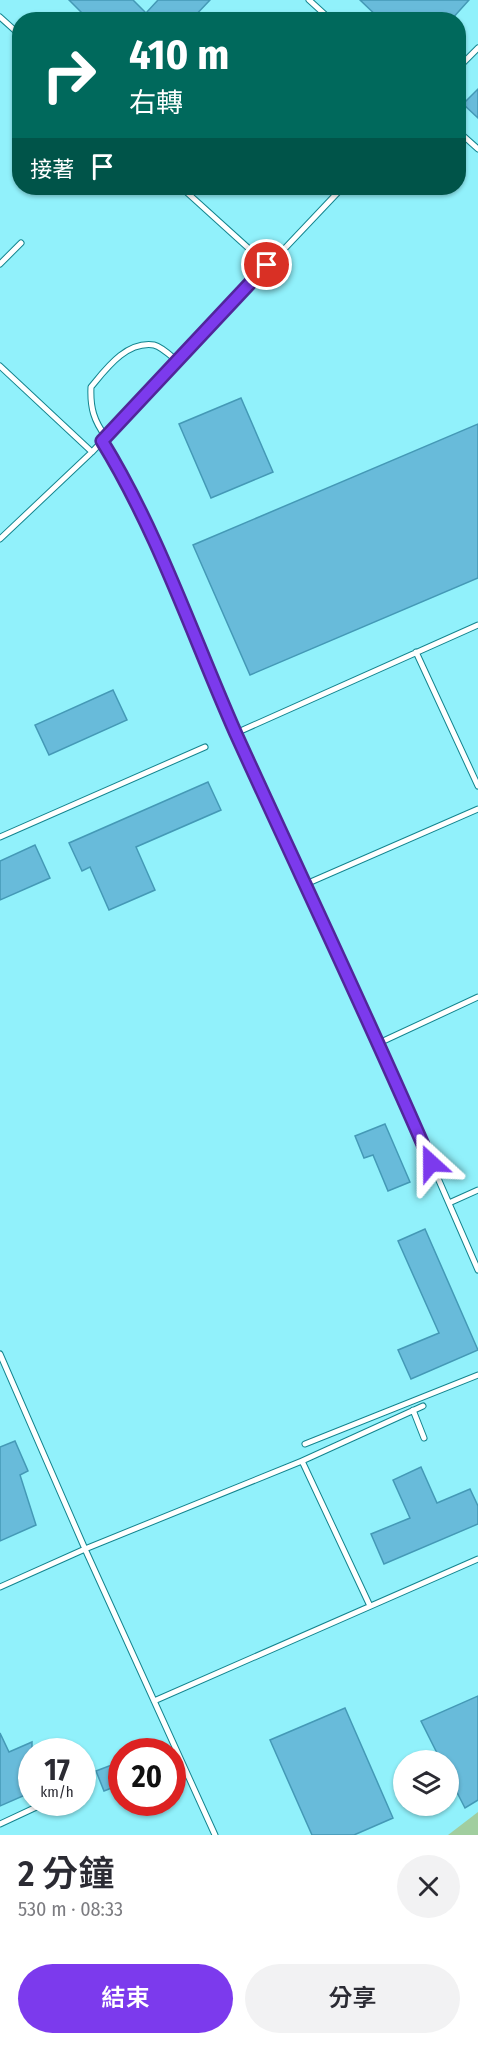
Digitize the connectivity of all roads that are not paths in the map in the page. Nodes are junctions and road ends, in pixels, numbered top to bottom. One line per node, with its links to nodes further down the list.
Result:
1 (309, 0): 2 (lane)
2 (322, 12)
3 (0, 17): 4 (lane)
4 (12, 28)
5 (478, 48): 6 (lane)
6 (466, 61)
7 (466, 138): 8 (lane)
8 (478, 149)
9 (190, 195): 13 (lane)
10 (335, 195): 13 (lane)
11 (21, 243): 12 (lane)
12 (0, 264)
13 (267, 265): 14 (lane)
14 (177, 361): 16 (lane); 16 (lane)
15 (0, 366): 17 (lane)
16 (104, 439): 17 (lane); 21 (lane)
17 (92, 452): 18 (lane)
18 (0, 539)
19 (478, 626): 20 (lane)
20 (416, 652): 21 (lane); 23 (lane)
21 (236, 734): 26 (lane)
22 (205, 747): 25 (lane)
23 (478, 786)
24 (478, 809): 26 (lane)
25 (0, 837)
26 (306, 885): 28 (lane)
27 (478, 997): 28 (lane)
28 (379, 1043): 30 (lane)
29 (478, 1190): 30 (lane)
30 (449, 1203): 31 (lane)
31 (478, 1270)
32 (0, 1354): 39 (lane)
33 (478, 1375): 37 (lane)
34 (423, 1406): 35 (lane)
35 (413, 1410): 36 (lane); 38 (lane)
36 (424, 1438)
37 (305, 1444)
38 (302, 1461): 39 (lane); 42 (lane)
39 (85, 1549): 41 (lane); 43 (lane)
40 (478, 1559): 42 (lane)
41 (0, 1587)
42 (370, 1606): 43 (lane)
43 (154, 1701): 46 (lane)
44 (18, 1816): 45 (lane)
45 (0, 1824)
46 (215, 1835)

